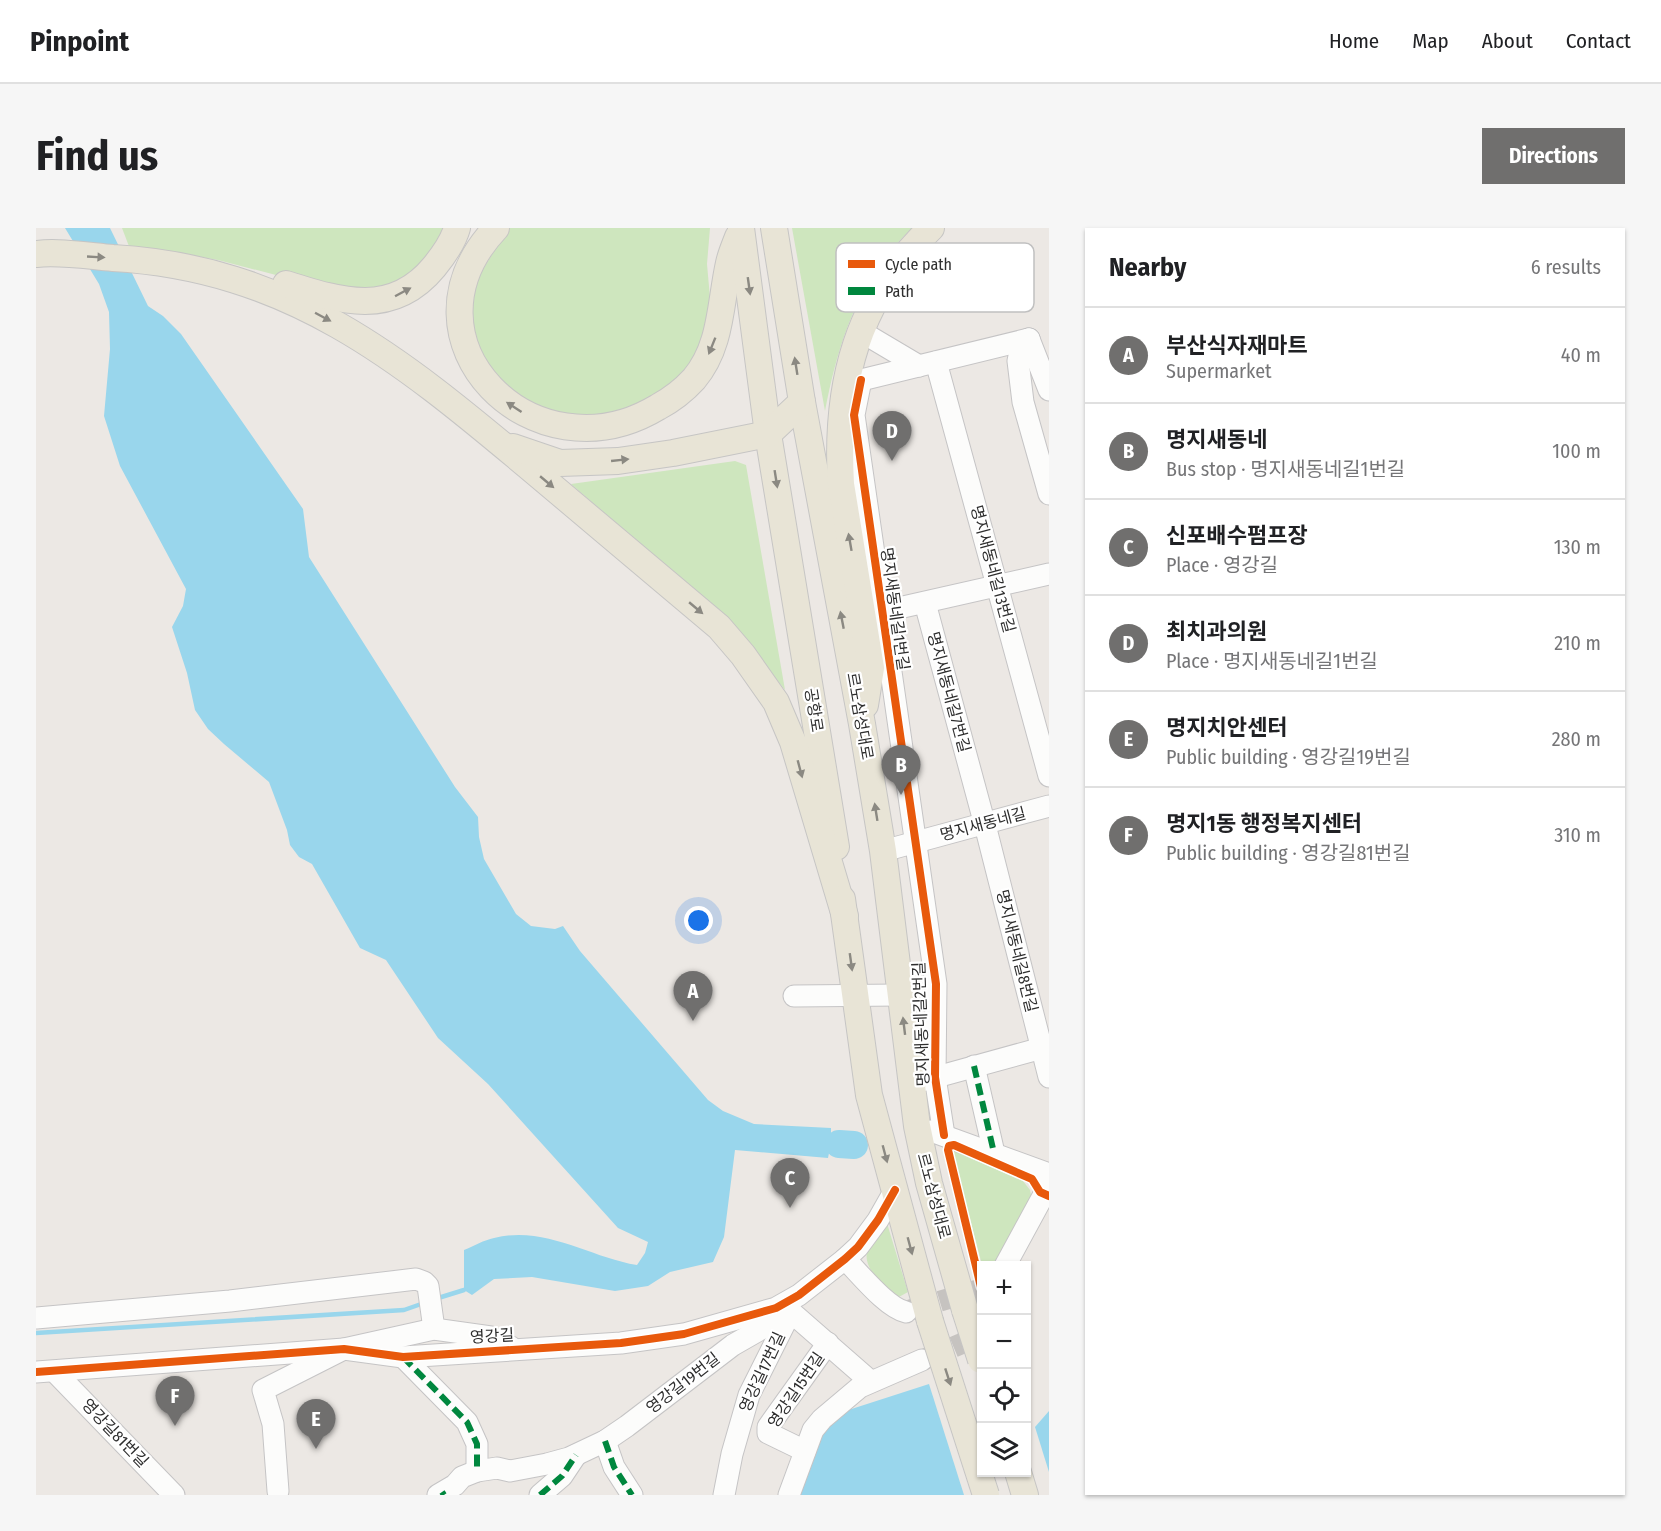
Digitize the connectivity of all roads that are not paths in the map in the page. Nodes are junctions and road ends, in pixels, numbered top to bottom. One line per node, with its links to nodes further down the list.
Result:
1 (457, 228): 8 (main road, one-way to 1)
2 (496, 228): 3 (main road, one-way to 2)
3 (741, 228): 16 (main road, 공항로, one-way to 16)
4 (774, 228): 15 (main road, 르노삼성대로, one-way to 4)
5 (931, 228): 6 (main road)
6 (917, 243)
7 (39, 254): 8 (main road, one-way to 8)
8 (224, 276): 17 (main road, one-way to 17)
9 (870, 312): 10 (main road)
10 (860, 331): 12 (street); 13 (main road)
11 (1029, 339): 12 (street); 14 (street); 18 (street)
12 (927, 364): 13 (street); 20 (street, 명지새동네길13번길)
13 (853, 382): 22 (street, 명지새동네길1번길); 23 (main road, one-way to 13)
14 (1049, 390)
15 (802, 402): 16 (main road); 23 (main road, 르노삼성대로, one-way to 15)
16 (768, 434): 17 (main road, one-way to 16); 29 (main road, 공항로, one-way to 29)
17 (501, 444): 29 (main road, one-way to 29)
18 (1049, 494)
19 (1049, 574): 20 (street)
20 (999, 586): 21 (street); 24 (street, 명지새동네길13번길)
21 (925, 603): 22 (street); 26 (street, 명지새동네길7번길)
22 (881, 612): 27 (street, 명지새동네길1번길)
23 (862, 723): 28 (main road, 르노삼성대로, one-way to 23)
24 (1049, 776)
25 (1049, 806): 26 (street, 명지새동네길)
26 (985, 825): 27 (street, 명지새동네길); 33 (street, 명지새동네길8번길)
27 (915, 841): 28 (street, 명지새동네길); 35 (street, 명지새동네길2번길)
28 (883, 851): 30 (main road, 르노삼성대로)
29 (844, 916): 32 (main road, 공항로, one-way to 32)
30 (900, 995): 32 (street); 37 (main road, 르노삼성대로, one-way to 30)
31 (794, 996): 32 (street)
32 (855, 996): 43 (main road, 공항로, one-way to 43)
33 (1045, 1047): 34 (street, 명지새동네길2번길); 36 (street, 명지새동네길8번길)
34 (974, 1066): 35 (street, 명지새동네길2번길); 40 (street)
35 (935, 1077): 37 (street, 명지새동네길2번길); 39 (street, 명지새동네길2번길)
36 (1049, 1077)
37 (911, 1084): 38 (main road, 르노삼성대로)
38 (916, 1126): 39 (street); 51 (main road, 르노삼성대로, bridge)
39 (944, 1135): 40 (street)
40 (994, 1153): 41 (street)
41 (1049, 1174)
42 (1049, 1185): 45 (street)
43 (895, 1190): 44 (street, 영강길); 47 (main road, one-way to 47)
44 (845, 1260): 46 (street, 영강길); 47 (street)
45 (1008, 1261)
46 (795, 1304): 50 (street, 영강길15번길); 52 (street, 영강길); 58 (street, 영강길19번길); 60 (street, 영강길17번길)
47 (918, 1316): 72 (main road, one-way to 72, bridge)
48 (36, 1318): 49 (street)
49 (434, 1329): 52 (street); 53 (street)
50 (828, 1343): 57 (street, 영강길15번길); 59 (street, 영강길15번길)
51 (977, 1348)
52 (513, 1349): 54 (street, 영강길)
53 (344, 1350): 54 (street, 영강길); 56 (street, 영강길); 64 (street)
54 (403, 1357): 62 (street)
55 (922, 1360): 57 (street)
56 (45, 1372): 66 (street, 영강길81번길)
57 (870, 1381): 59 (street)
58 (605, 1441): 61 (street, 영강길19번길); 68 (street)
59 (805, 1450): 71 (street)
60 (732, 1452): 69 (street, 영강길17번길); 70 (street, 영강길17번길)
61 (576, 1455): 62 (street, 영강길19번길); 67 (street, 영강길19번길)
62 (477, 1471): 65 (street)
63 (1019, 1477): 73 (main road)
64 (282, 1494)
65 (441, 1494)
66 (174, 1495)
67 (540, 1495)
68 (632, 1495)
69 (712, 1495)
70 (724, 1495)
71 (789, 1495)
72 (986, 1495)
73 (1025, 1495)

